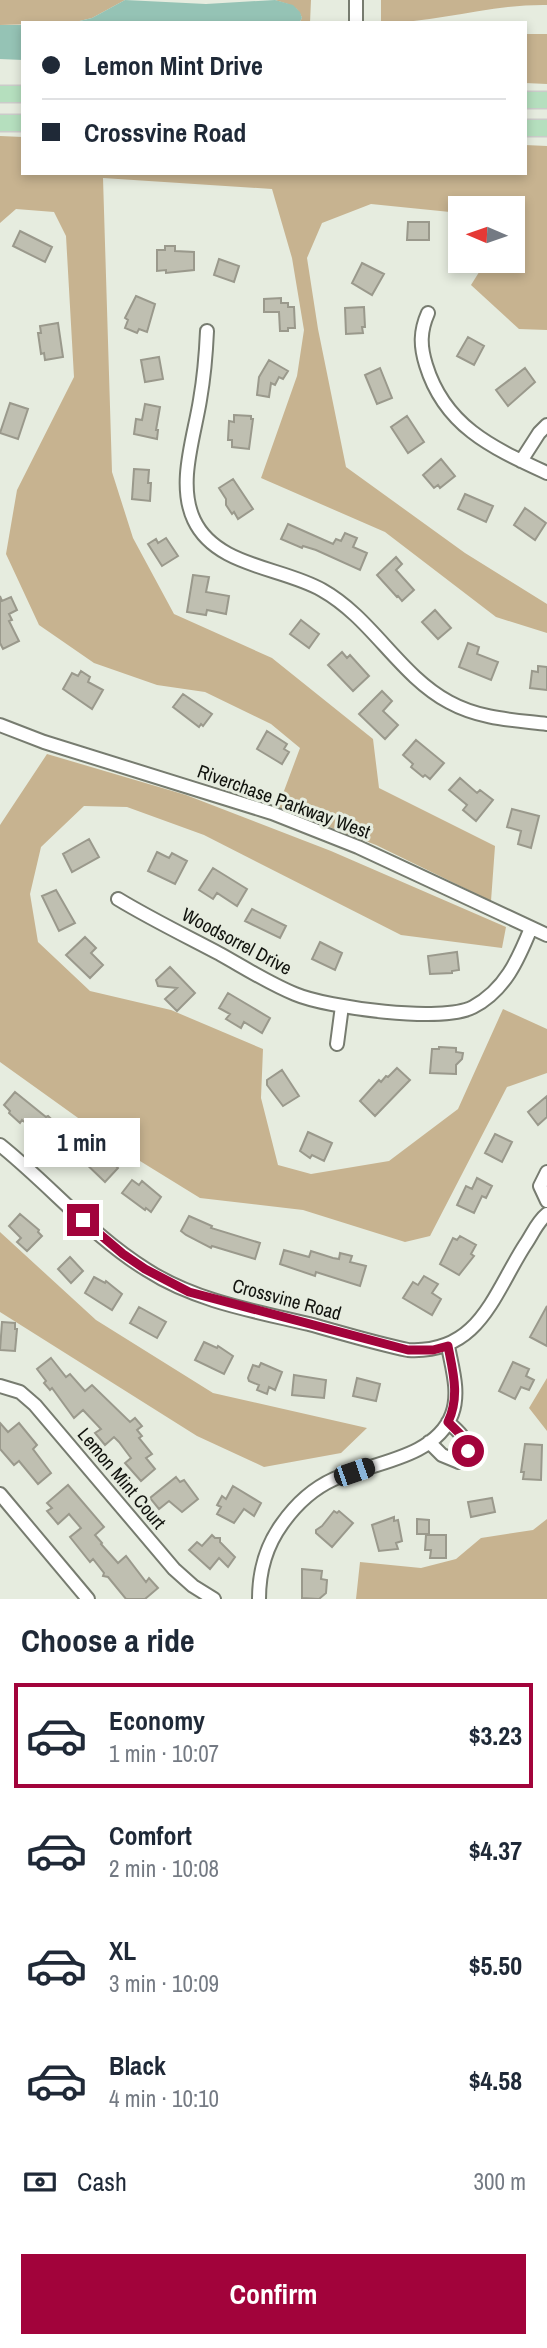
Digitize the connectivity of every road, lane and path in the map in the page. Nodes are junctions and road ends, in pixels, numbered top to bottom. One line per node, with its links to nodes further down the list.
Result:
1 (356, 0): 2 (street)
2 (356, 21)
3 (0, 94): 4 (main road)
4 (21, 94)
5 (527, 100): 6 (main road)
6 (547, 100)
7 (0, 123): 8 (main road)
8 (21, 123)
9 (527, 128): 10 (main road)
10 (547, 128)
11 (428, 313): 14 (street)
12 (207, 331): 16 (street)
13 (547, 425): 14 (street)
14 (521, 461): 15 (street)
15 (547, 473)
16 (547, 724)
17 (0, 725): 19 (street, Riverchase Parkway West)
18 (118, 899): 21 (street, Woodsorrel Drive)
19 (531, 928): 20 (street, Riverchase Parkway West); 21 (street, Woodsorrel Drive)
20 (547, 935)
21 (342, 1006): 22 (street)
22 (337, 1044)
23 (0, 1145): 27 (street, Crossvine Road)
24 (547, 1172): 25 (street)
25 (547, 1201)
26 (547, 1214): 27 (street, Crossvine Road)
27 (448, 1346): 29 (street)
28 (0, 1386): 33 (street, Lemon Mint Court)
29 (448, 1422): 30 (street); 30 (street)
30 (429, 1442): 34 (street)
31 (0, 1494): 32 (street)
32 (88, 1599)
33 (214, 1599)
34 (259, 1599)

